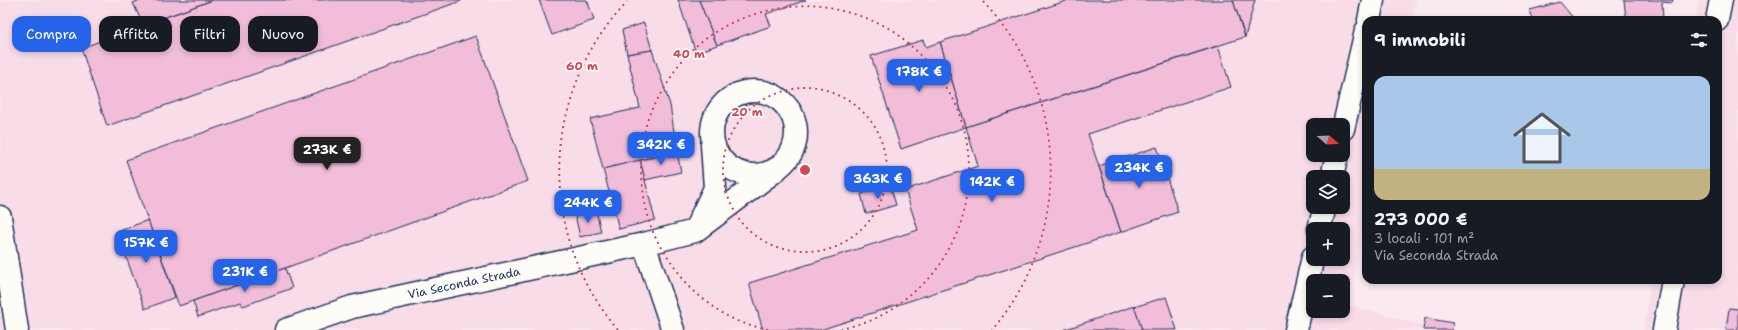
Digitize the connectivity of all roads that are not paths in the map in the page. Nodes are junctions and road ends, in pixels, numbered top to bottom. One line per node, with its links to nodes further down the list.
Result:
1 (1373, 0): 3 (street)
2 (1721, 0): 4 (street)
3 (1369, 16)
4 (1718, 16)
5 (1362, 48): 6 (street)
6 (1346, 118)
7 (712, 138): 8 (street, Via Seconda Strada); 8 (street, Via Seconda Strada); 10 (street, Via Seconda Strada)
8 (776, 170): 10 (street, Via Seconda Strada)
9 (0, 217): 14 (street)
10 (695, 231): 11 (street, Via Seconda Strada)
11 (644, 244): 15 (street, Via Seconda Strada); 16 (street)
12 (1311, 266): 17 (street)
13 (1672, 284): 18 (street)
14 (17, 330)
15 (286, 330)
16 (673, 330)
17 (1296, 330)
18 (1664, 330)

